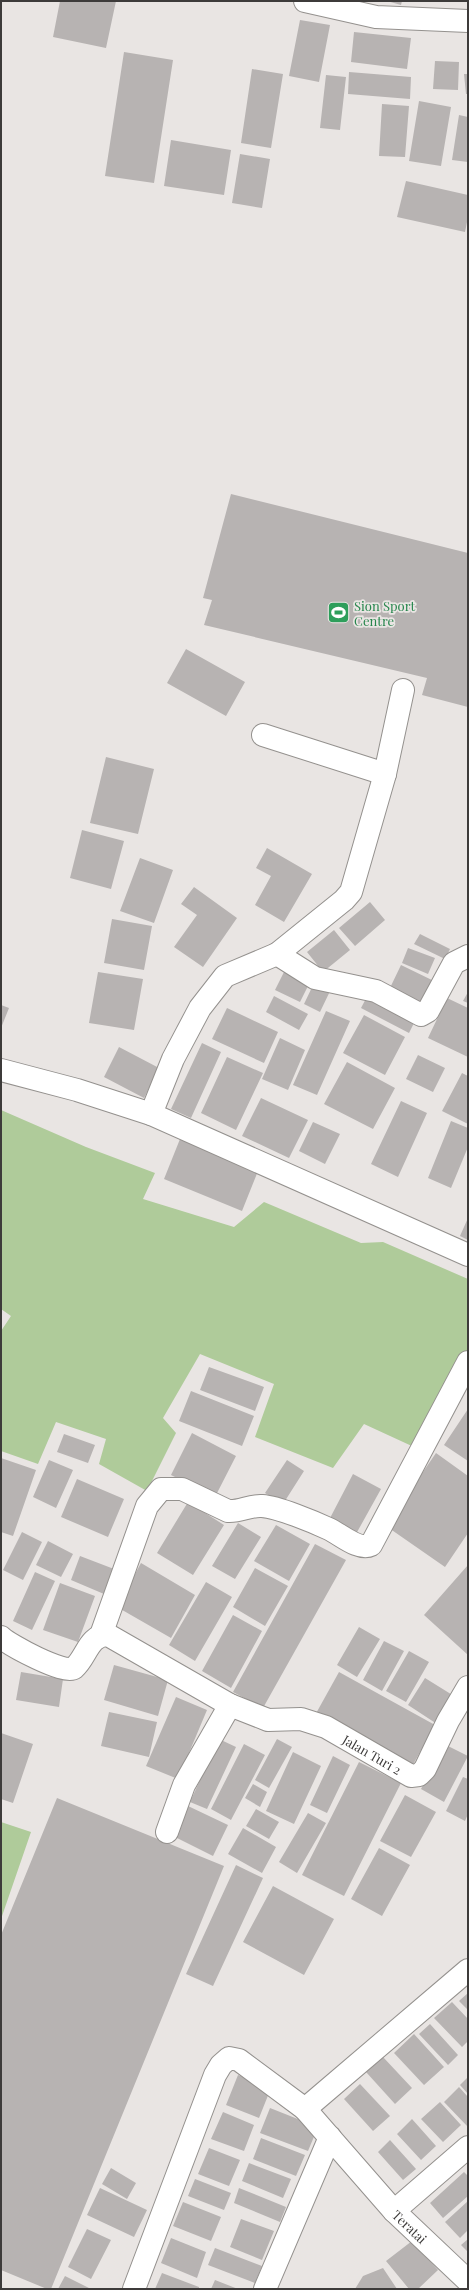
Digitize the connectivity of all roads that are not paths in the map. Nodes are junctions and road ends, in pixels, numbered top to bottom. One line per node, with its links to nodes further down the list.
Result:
1 (305, 1): 2 (street)
2 (468, 21)
3 (403, 690): 5 (street)
4 (262, 735): 5 (street)
5 (385, 774): 6 (street)
6 (277, 954): 7 (street); 9 (street)
7 (468, 956)
8 (1, 1070): 9 (street)
9 (150, 1114): 10 (street)
10 (468, 1255)
11 (468, 1362): 12 (street)
12 (462, 1387): 13 (street)
13 (101, 1635): 14 (street); 16 (street, Jalan Turi 2)
14 (1, 1637)
15 (468, 1687): 16 (street, Jalan Turi 2)
16 (230, 1705): 17 (street)
17 (167, 1832)
18 (468, 1970): 19 (street)
19 (305, 2109): 20 (street, Teratai); 24 (street, Teratai)
20 (330, 2137): 22 (street, Teratai); 25 (street)
21 (468, 2147): 22 (street)
22 (394, 2211): 23 (street, Teratai)
23 (462, 2283)
24 (134, 2289)
25 (265, 2289)

